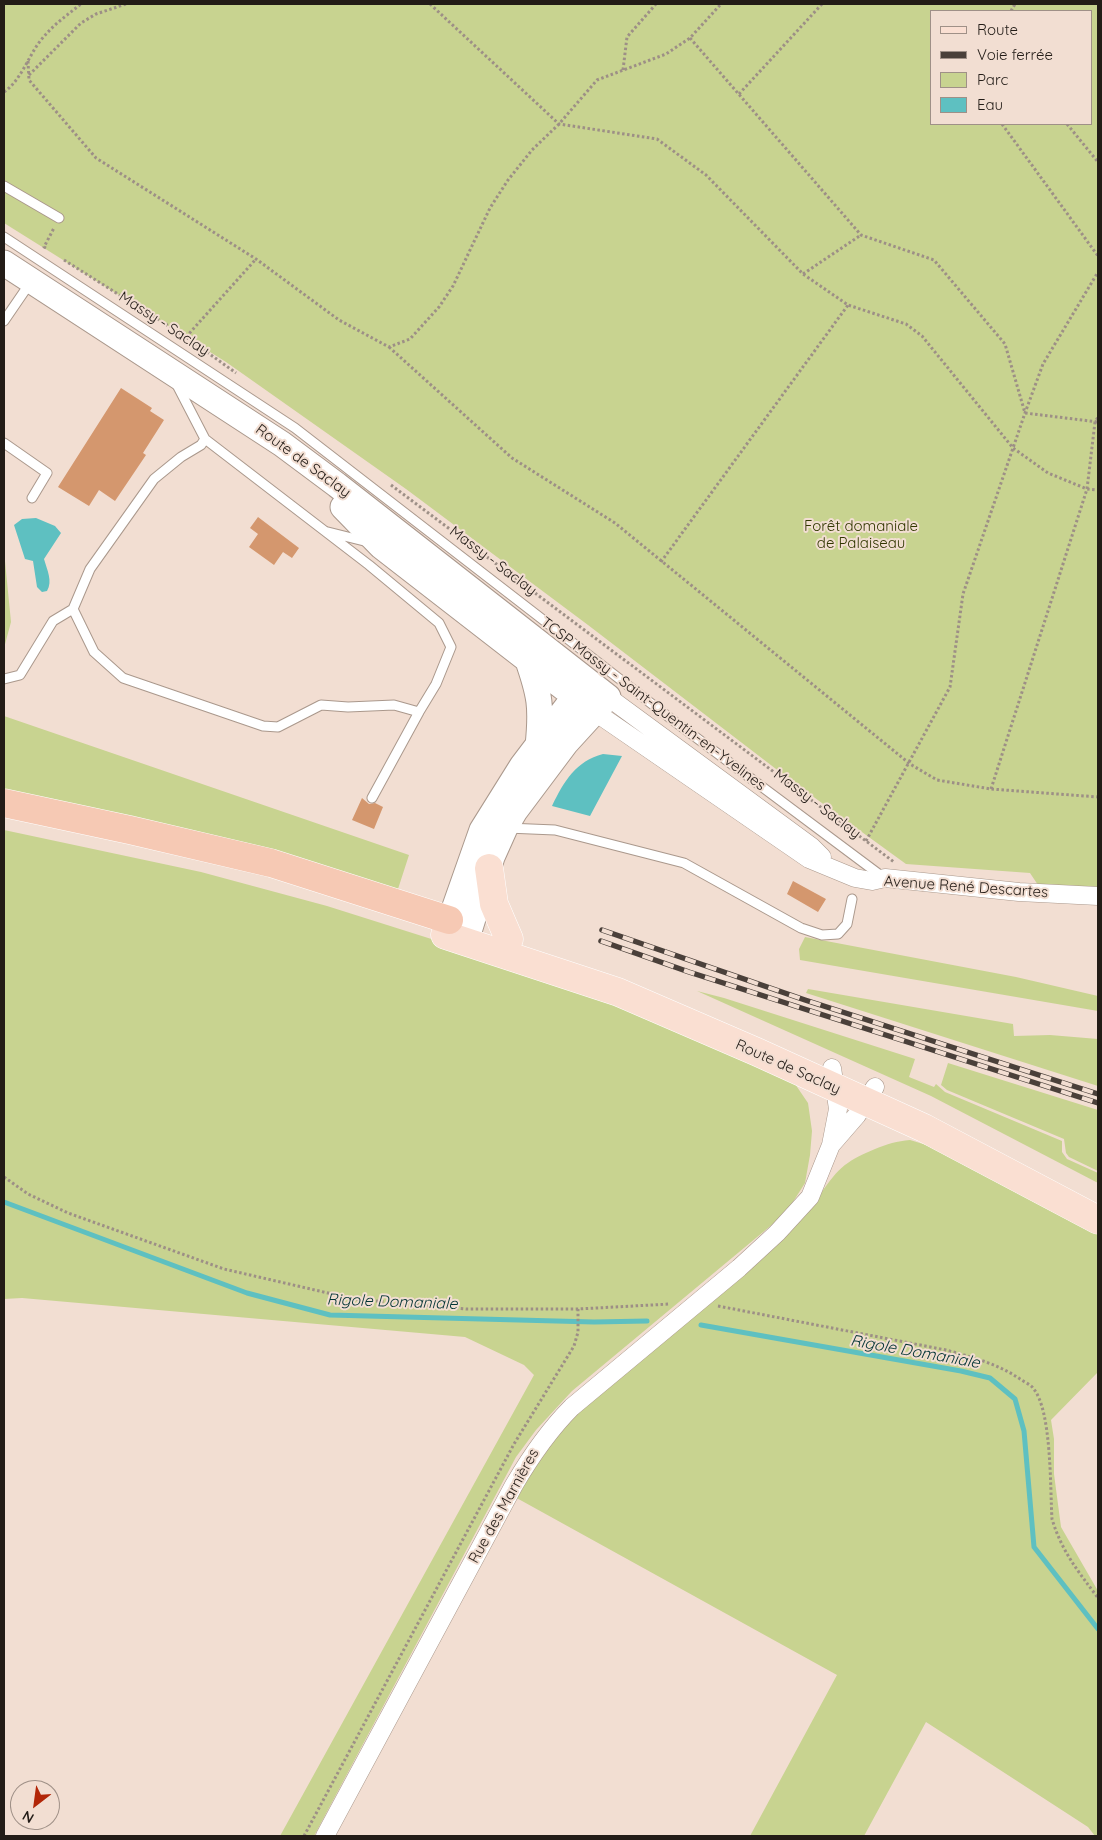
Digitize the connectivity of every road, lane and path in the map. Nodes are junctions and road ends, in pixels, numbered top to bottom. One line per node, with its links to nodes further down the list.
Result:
1 (81, 4): 10 (path)
2 (112, 4): 8 (path)
3 (126, 4): 8 (path)
4 (430, 4): 15 (path)
5 (656, 4): 11 (path)
6 (721, 4): 9 (path)
7 (822, 4): 14 (path)
8 (115, 7): 12 (path)
9 (690, 38): 11 (path); 14 (path)
10 (28, 61): 12 (path); 13 (path)
11 (623, 70): 15 (path)
12 (29, 75): 26 (path)
13 (4, 92)
14 (739, 94): 21 (path)
15 (559, 124): 29 (path); 34 (path)
16 (1003, 125): 24 (path)
17 (1068, 125): 18 (path)
18 (1098, 162)
19 (4, 186): 20 (lane)
20 (59, 218): 23 (path)
21 (861, 235): 29 (path); 37 (path)
22 (4, 237): 35 (lane, TCSP Massy - Saint-Quentin-en-Yvelines)
23 (53, 253)
24 (1098, 256)
25 (61, 258): 33 (path, Massy - Saclay)
26 (256, 259): 33 (path); 34 (path)
27 (4, 263): 30 (main road, Route de Saclay)
28 (1098, 272): 37 (path)
29 (803, 274): 31 (path)
30 (31, 280): 32 (lane); 35 (main road, Route de Saclay)
31 (848, 305): 43 (path); 50 (path)
32 (4, 321)
33 (186, 337): 35 (path); 36 (path, Massy - Saclay)
34 (388, 346): 50 (path)
35 (172, 359): 40 (lane); 42 (main road, Route de Saclay); 68 (lane, TCSP Massy - Saint-Quentin-en-Yvelines)
36 (241, 376)
37 (1024, 413): 39 (path); 43 (path)
38 (1098, 417): 39 (path)
39 (1097, 422): 45 (path)
40 (205, 439): 48 (lane); 51 (lane)
41 (4, 443): 47 (lane)
42 (282, 444): 49 (main road); 54 (main road, Route de Saclay)
43 (1013, 448): 45 (path); 58 (path)
44 (389, 483): 65 (path, Massy - Saclay)
45 (1087, 489): 46 (path); 59 (path)
46 (1098, 490)
47 (32, 498)
48 (323, 530): 49 (lane); 56 (lane)
49 (381, 546): 52 (main road)
50 (661, 562): 58 (path)
51 (72, 608): 53 (lane); 56 (lane)
52 (527, 658): 54 (main road); 57 (main road)
53 (4, 679)
54 (581, 689): 55 (main road, Route de Saclay); 57 (main road)
55 (601, 704): 64 (main road); 68 (street, Avenue René Descartes)
56 (418, 712): 61 (lane)
57 (538, 746): 71 (main road)
58 (910, 764): 59 (path); 65 (path)
59 (991, 789): 60 (path)
60 (1098, 797)
61 (372, 798)
62 (4, 803): 71 (highway)
63 (4, 820): 71 (highway)
64 (505, 828): 67 (main road); 70 (lane)
65 (866, 841): 66 (path, Massy - Saclay)
66 (898, 866)
67 (488, 868): 71 (main road); 72 (main road)
68 (885, 878): 69 (street, Avenue René Descartes)
69 (1098, 896)
70 (852, 899)
71 (458, 931): 72 (main road, Route de Saclay); 73 (main road, Route de Saclay)
72 (510, 939): 73 (main road, Route de Saclay)
73 (833, 1078): 74 (main road, Route de Saclay); 75 (street, Rue des Marnières)
74 (870, 1095): 75 (street, Rue des Marnières); 77 (main road, Route de Saclay); 78 (main road, Route de Saclay)
75 (831, 1145): 84 (street, Rue des Marnières)
76 (4, 1177): 81 (path)
77 (1098, 1198)
78 (1098, 1220)
79 (679, 1303): 81 (path)
80 (710, 1305): 83 (path)
81 (578, 1309): 82 (path)
82 (578, 1332)
83 (1098, 1598)
84 (326, 1836)

